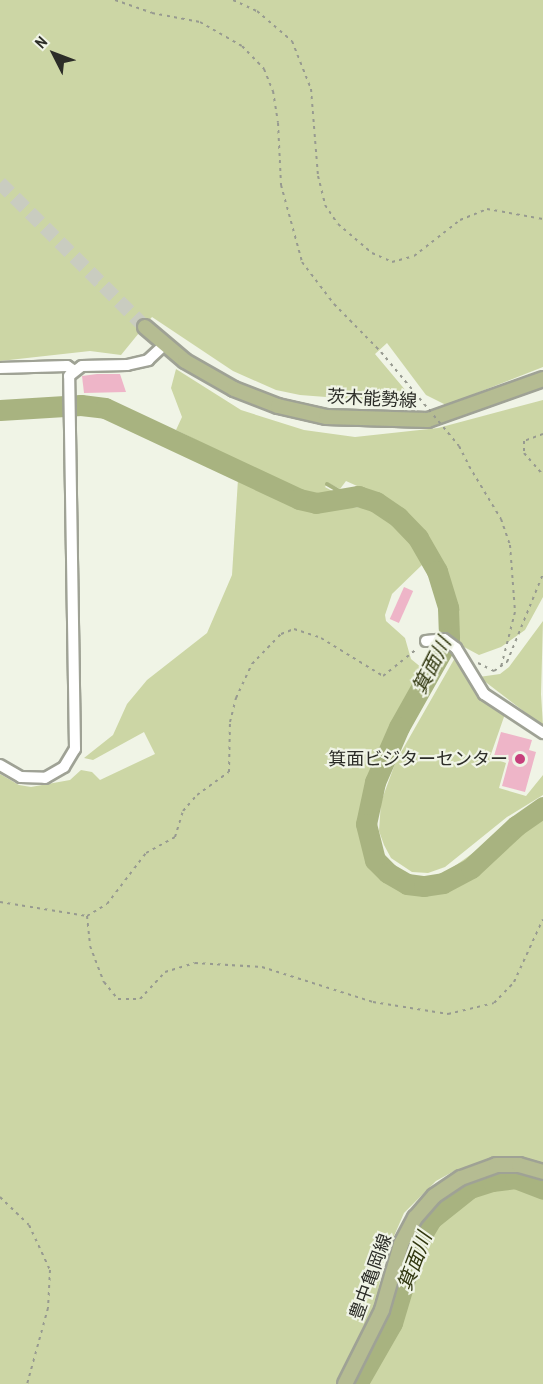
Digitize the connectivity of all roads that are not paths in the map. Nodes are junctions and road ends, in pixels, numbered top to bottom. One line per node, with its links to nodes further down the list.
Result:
1 (145, 327): 2 (main road, 茨木能勢線)
2 (167, 346): 4 (street); 5 (main road, 茨木能勢線)
3 (0, 368): 4 (street)
4 (73, 370): 8 (street)
5 (543, 379)
6 (426, 641): 7 (street)
7 (543, 733)
8 (0, 765)
9 (543, 1172): 10 (main road, 豊中亀岡線)
10 (345, 1384)

